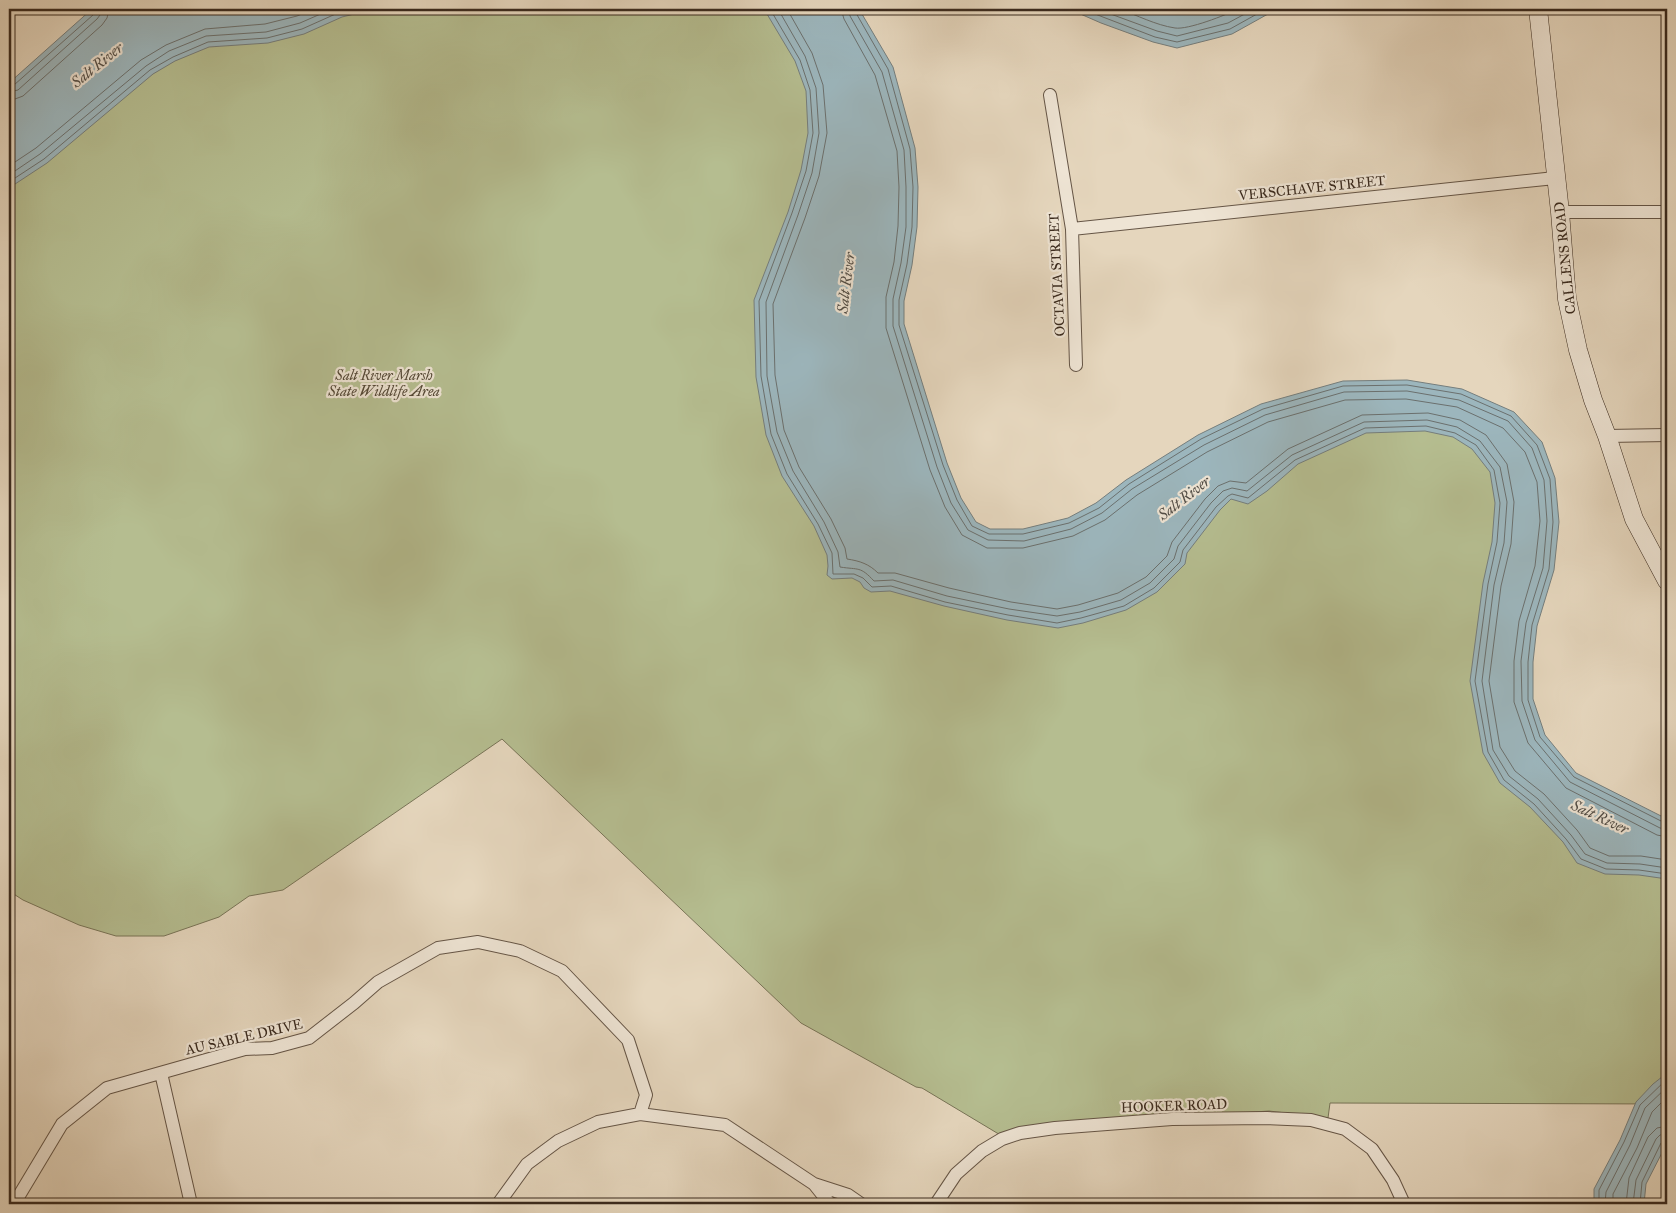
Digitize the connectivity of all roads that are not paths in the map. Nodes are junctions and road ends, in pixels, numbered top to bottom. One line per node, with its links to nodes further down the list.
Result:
1 (1538, 9): 3 (street, CALLENS ROAD)
2 (1050, 94): 6 (street, OCTAVIA STREET)
3 (1555, 178): 4 (street, CALLENS ROAD); 6 (street, VERSCHAVE STREET)
4 (1560, 212): 5 (street); 9 (street, CALLENS ROAD)
5 (1667, 212)
6 (1072, 229): 7 (street, OCTAVIA STREET)
7 (1076, 365)
8 (1667, 435): 9 (street)
9 (1607, 436): 10 (street, CALLENS ROAD)
10 (1667, 581)
11 (161, 1073): 12 (street, AU SABLE DRIVE); 14 (street, AU SABLE DRIVE); 15 (street)
12 (640, 1114): 13 (street); 16 (street)
13 (814, 1184): 17 (street); 18 (street)
14 (14, 1204)
15 (192, 1204)
16 (498, 1204)
17 (830, 1204)
18 (861, 1204)
19 (936, 1204): 20 (street, HOOKER ROAD)
20 (1404, 1204)

